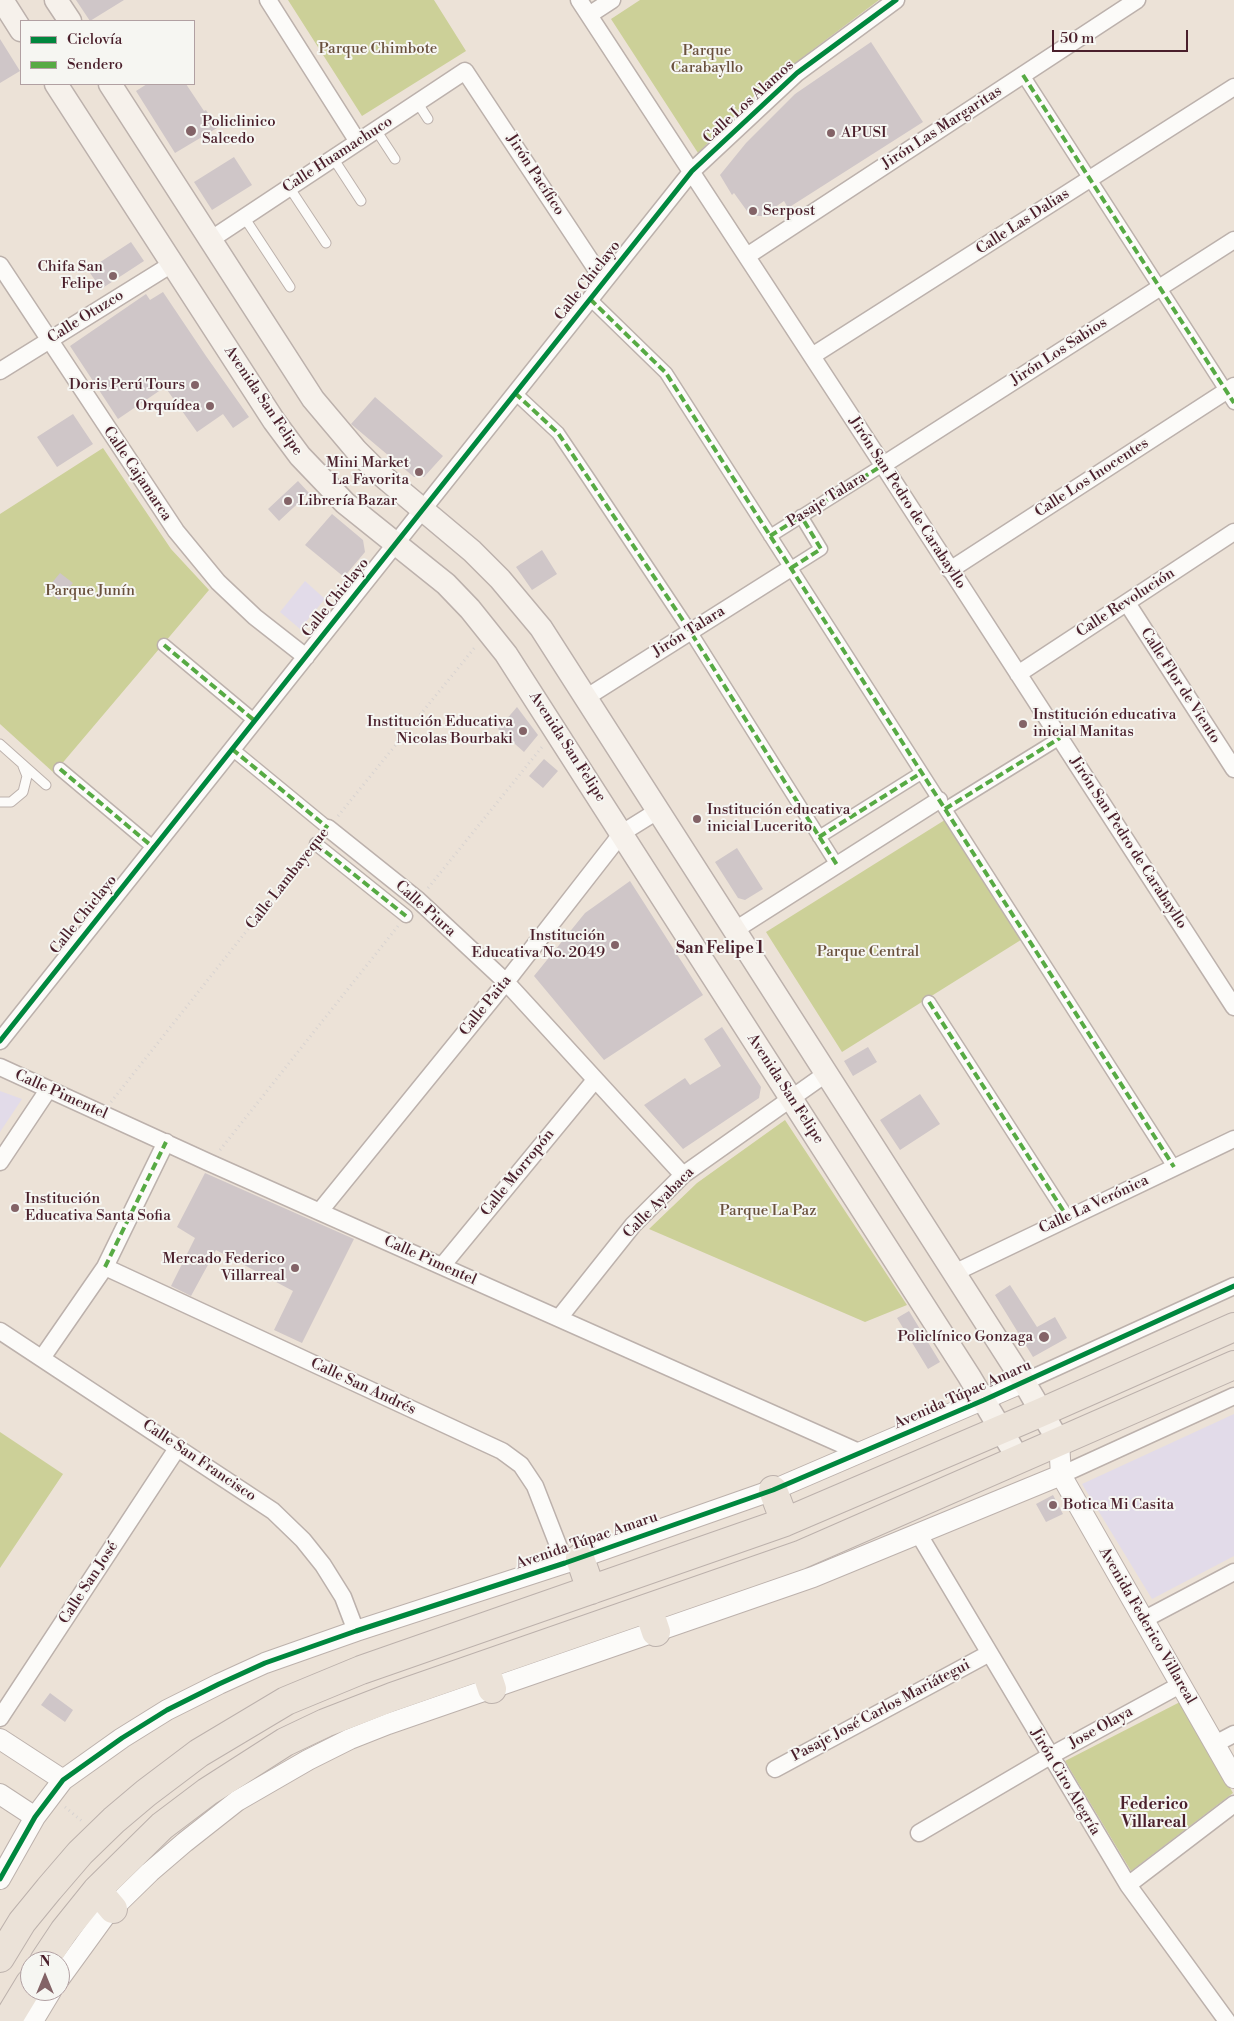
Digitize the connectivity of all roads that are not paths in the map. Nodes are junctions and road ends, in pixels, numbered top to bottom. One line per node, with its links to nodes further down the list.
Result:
1 (2, 0): 10 (main road)
2 (56, 0): 9 (main road)
3 (268, 0): 19 (street)
4 (579, 0): 8 (street, Jirón San Pedro de Carabayllo)
5 (612, 0): 8 (street)
6 (1137, 0): 12 (street, Jirón Las Margaritas)
7 (893, 1): 22 (street, Calle Los Alamos)
8 (589, 15): 22 (street, Jirón San Pedro de Carabayllo)
9 (69, 20)
10 (20, 28)
11 (466, 70): 16 (street, Calle Huamachuco); 33 (street, Jirón Pacífico)
12 (1023, 75): 23 (street); 30 (street, Jirón Las Margaritas)
13 (57, 85): 31 (main road, Avenida San Felipe)
14 (111, 85): 27 (main road)
15 (1234, 87): 23 (street, Calle Las Dalias)
16 (417, 102): 17 (lane); 18 (street, Calle Huamachuco)
17 (428, 119)
18 (376, 130): 19 (street, Calle Huamachuco); 21 (lane)
19 (358, 142): 20 (street, Calle Huamachuco)
20 (333, 158): 24 (street, Calle Huamachuco); 25 (lane)
21 (396, 159)
22 (692, 171): 30 (street, Jirón San Pedro de Carabayllo); 33 (street, Calle Chiclayo)
23 (1090, 179): 35 (street); 38 (street, Calle Las Dalias)
24 (289, 187): 26 (street, Calle Huamachuco); 29 (lane)
25 (361, 201)
26 (244, 217): 27 (street, Calle Huamachuco); 34 (lane)
27 (210, 240): 43 (main road)
28 (1234, 240): 35 (street, Jirón Los Sabios)
29 (326, 243)
30 (747, 256): 38 (street, Jirón San Pedro de Carabayllo)
31 (172, 264): 37 (street, Calle Otuzco); 47 (main road, Avenida San Felipe)
32 (0, 265): 37 (street, Calle Cajamarca)
33 (604, 281): 36 (street, Calle Chiclayo)
34 (290, 287)
35 (1160, 288): 41 (street); 42 (street, Jirón Los Sabios)
36 (590, 298): 40 (street, Calle Chiclayo); 45 (street)
37 (48, 340): 39 (street, Calle Otuzco); 53 (street, Calle Cajamarca)
38 (812, 356): 42 (street, Jirón San Pedro de Carabayllo)
39 (0, 372)
40 (515, 393): 43 (street, Calle Chiclayo); 51 (street)
41 (1231, 394): 49 (street, Calle Los Inocentes)
42 (883, 464): 44 (street, Pasaje Talara); 49 (street, Jirón San Pedro de Carabayllo)
43 (423, 509): 47 (street, Calle Chiclayo); 55 (main road)
44 (801, 516): 45 (street, Pasaje Talara); 48 (street)
45 (770, 536): 48 (street)
46 (1233, 536): 50 (street, Calle Revolución)
47 (396, 544): 53 (street, Calle Chiclayo); 69 (main road, Avenida San Felipe)
48 (791, 568): 51 (street, Jirón Talara); 63 (street)
49 (950, 570): 54 (street, Jirón San Pedro de Carabayllo)
50 (1127, 603): 54 (street, Calle Revolución); 61 (street, Calle Flor de Viento)
51 (690, 631): 55 (street, Jirón Talara); 70 (street)
52 (164, 645): 56 (street)
53 (306, 657): 56 (street, Calle Chiclayo)
54 (1018, 674): 57 (street, Jirón San Pedro de Carabayllo)
55 (587, 697): 67 (main road)
56 (255, 721): 59 (street, Calle Chiclayo)
57 (1060, 738): 66 (street); 78 (street, Jirón San Pedro de Carabayllo)
58 (0, 744): 60 (lane)
59 (232, 750): 68 (street, Calle Piura); 72 (street, Calle Chiclayo)
60 (20, 762): 64 (lane); 65 (lane)
61 (1234, 768)
62 (60, 769): 72 (street)
63 (921, 773): 66 (street); 70 (street)
64 (46, 785)
65 (0, 802)
66 (942, 805): 73 (street); 88 (street)
67 (659, 810): 69 (street, Calle Paita); 75 (main road)
68 (328, 828): 76 (street, Calle Piura)
69 (622, 833): 76 (street, Calle Paita); 84 (main road, Avenida San Felipe)
70 (819, 836): 73 (street)
71 (316, 844): 74 (street)
72 (154, 848): 79 (street, Calle Chiclayo)
73 (837, 865): 75 (street)
74 (406, 916)
75 (735, 930): 81 (main road)
76 (506, 982): 82 (street, Calle Piura); 90 (street, Calle Paita)
77 (929, 1002): 91 (street)
78 (1234, 1007)
79 (0, 1041)
80 (1, 1069): 83 (street, Calle Pimentel)
81 (827, 1073): 84 (street, Calle Ayabaca); 94 (main road)
82 (595, 1080): 89 (street, Calle Piura); 92 (street, Calle Morropón)
83 (48, 1090): 86 (street, Calle Pimentel); 87 (street)
84 (791, 1098): 89 (street, Calle Ayabaca); 103 (main road, Avenida San Felipe)
85 (1234, 1139): 88 (street, Calle La Verónica)
86 (166, 1142): 90 (street, Calle Pimentel); 93 (street)
87 (0, 1162)
88 (1174, 1167): 91 (street, Calle La Verónica)
89 (684, 1175): 96 (street, Calle Ayabaca)
90 (320, 1211): 92 (street, Calle Pimentel)
91 (1068, 1218): 94 (street, Calle La Verónica)
92 (442, 1266): 96 (street, Calle Pimentel)
93 (105, 1267): 99 (street); 114 (street, Calle San Andrés)
94 (954, 1273): 101 (main road)
95 (1234, 1286): 101 (street, Avenida Túpac Amaru)
96 (559, 1318): 108 (street, Calle Pimentel)
97 (1234, 1327): 104 (highway)
98 (0, 1331): 99 (street, Calle San Francisco)
99 (42, 1358): 107 (street, Calle San Francisco)
100 (1234, 1365): 106 (highway)
101 (1024, 1382): 103 (street, Avenida Túpac Amaru); 104 (main road)
102 (1234, 1396): 110 (street)
103 (984, 1400): 105 (main road, Avenida San Felipe); 108 (street, Avenida Túpac Amaru)
104 (1042, 1412): 105 (highway); 106 (main road)
105 (1002, 1430): 109 (main road, Avenida San Felipe); 112 (highway)
106 (1059, 1442): 109 (highway); 110 (street, Avenida Federico Villareal)
107 (178, 1447): 119 (street, Calle San Francisco); 122 (street, Calle San José)
108 (862, 1453): 111 (street, Avenida Túpac Amaru)
109 (1019, 1460): 110 (street); 117 (highway)
110 (1061, 1475): 113 (street); 118 (street, Avenida Federico Villareal)
111 (773, 1490): 112 (highway); 114 (street, Avenida Túpac Amaru)
112 (785, 1522): 116 (highway)
113 (918, 1533): 117 (street); 120 (street, Jirón Ciro Alegría)
114 (573, 1560): 116 (highway); 119 (street, Avenida Túpac Amaru)
115 (1234, 1572): 118 (street)
116 (591, 1590): 138 (highway)
117 (652, 1620): 136 (highway)
118 (1143, 1620): 121 (street, Avenida Federico Villareal)
119 (356, 1631): 129 (street, Avenida Túpac Amaru)
120 (988, 1654): 126 (street, Jirón Ciro Alegría); 127 (street, Pasaje José Carlos Mariátegui)
121 (1180, 1685): 125 (street, Avenida Federico Villareal); 126 (street, Jose Olaya)
122 (0, 1718)
123 (1234, 1734): 125 (street)
124 (0, 1739): 129 (street)
125 (1215, 1744): 128 (street, Avenida Federico Villareal)
126 (1050, 1756): 133 (street, Jose Olaya); 135 (street, Jirón Ciro Alegría)
127 (775, 1769)
128 (1234, 1778)
129 (57, 1788): 132 (street, Avenida Túpac Amaru)
130 (0, 1794): 132 (street)
131 (1234, 1804): 135 (street)
132 (35, 1817): 134 (street, Avenida Túpac Amaru)
133 (919, 1833)
134 (0, 1879)
135 (1128, 1885): 144 (street, Jirón Ciro Alegría)
136 (105, 1899): 137 (highway); 139 (street)
137 (51, 1951)
138 (0, 1958)
139 (70, 1964)
140 (20, 2000): 142 (highway)
141 (45, 2001): 143 (street)
142 (7, 2021)
143 (33, 2021)
144 (1227, 2021)

